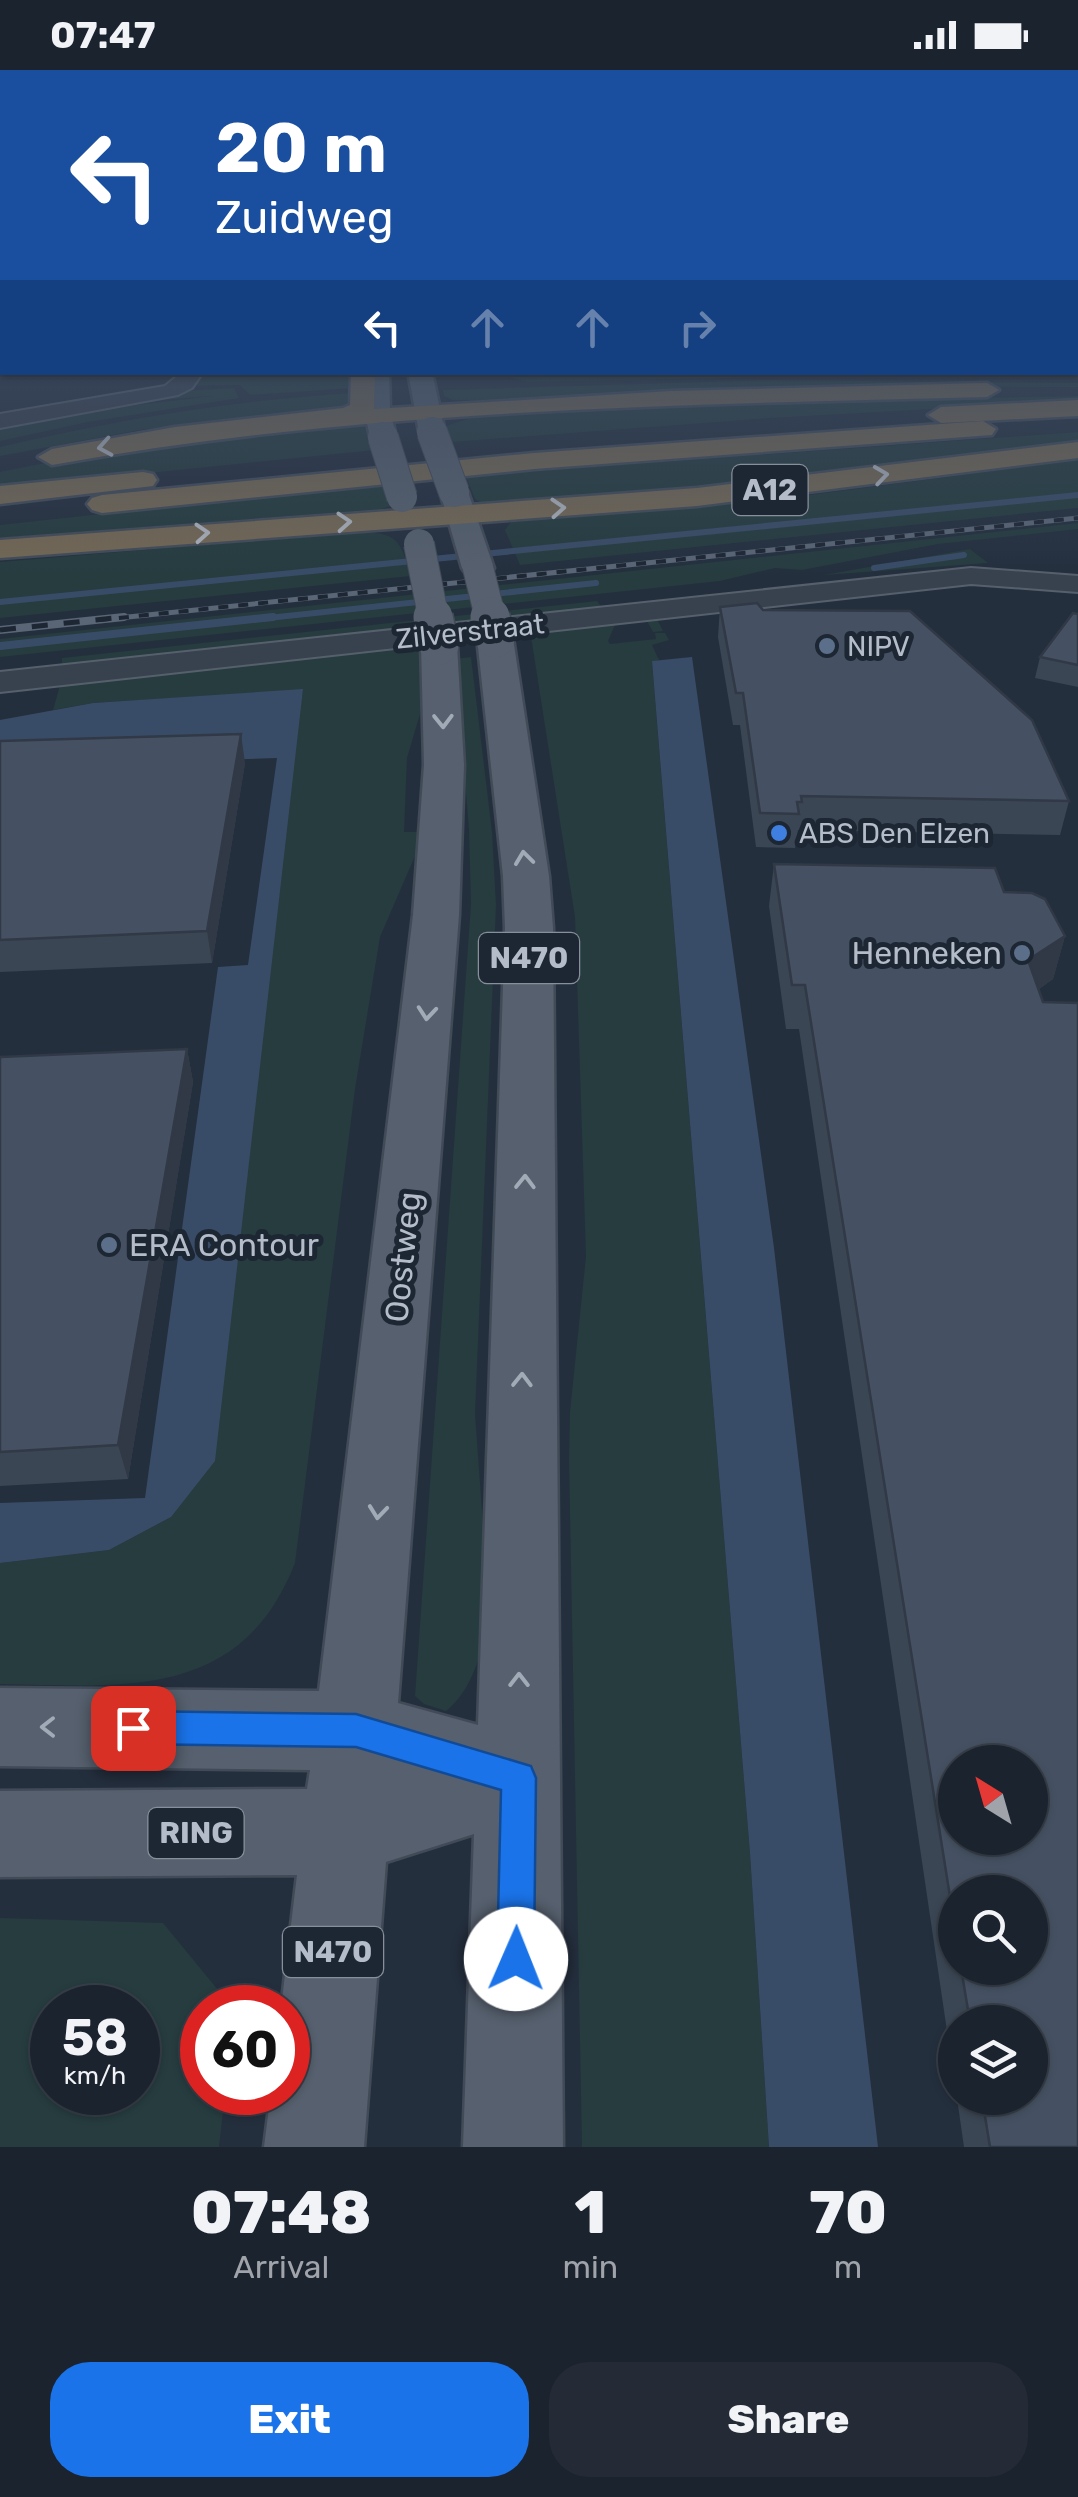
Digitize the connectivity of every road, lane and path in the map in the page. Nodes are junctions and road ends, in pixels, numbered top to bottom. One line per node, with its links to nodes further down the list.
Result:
1 (186, 383): 7 (street)
2 (362, 383): 8 (highway)
3 (378, 383): 11 (main road, Oostweg)
4 (422, 383): 9 (main road)
5 (1078, 391): 9 (highway)
6 (1078, 408): 14 (highway, A12)
7 (0, 421)
8 (306, 421): 11 (highway); 13 (highway, one-way to 13)
9 (429, 422): 11 (highway); 15 (main road, N470, bridge)
10 (1078, 424): 16 (highway, A12)
11 (381, 428): 17 (main road, Oostweg / N470, bridge)
12 (1078, 450): 15 (highway, A12, one-way to 12)
13 (34, 460)
14 (0, 495)
15 (461, 515): 17 (highway, A12); 25 (main road, N470, one-way to 15, bridge)
16 (0, 516)
17 (410, 519): 18 (highway, A12, one-way to 17); 24 (main road, Oostweg / N470, one-way to 24, bridge)
18 (0, 548)
19 (940, 581): 20 (street, Zilverstraat); 21 (street, Zilverstraat); 22 (street, Zilverstraat)
20 (1078, 584)
21 (1078, 594)
22 (0, 682)
23 (0, 1727): 24 (main road, one-way to 23)
24 (356, 1730): 25 (main road); 26 (main road, Oostweg / N470)
25 (518, 1778): 26 (main road, RING); 29 (main road, N470)
26 (344, 1832): 27 (main road, RING); 28 (main road, Oostweg / N470)
27 (0, 1834)
28 (314, 2147)
29 (513, 2147)

